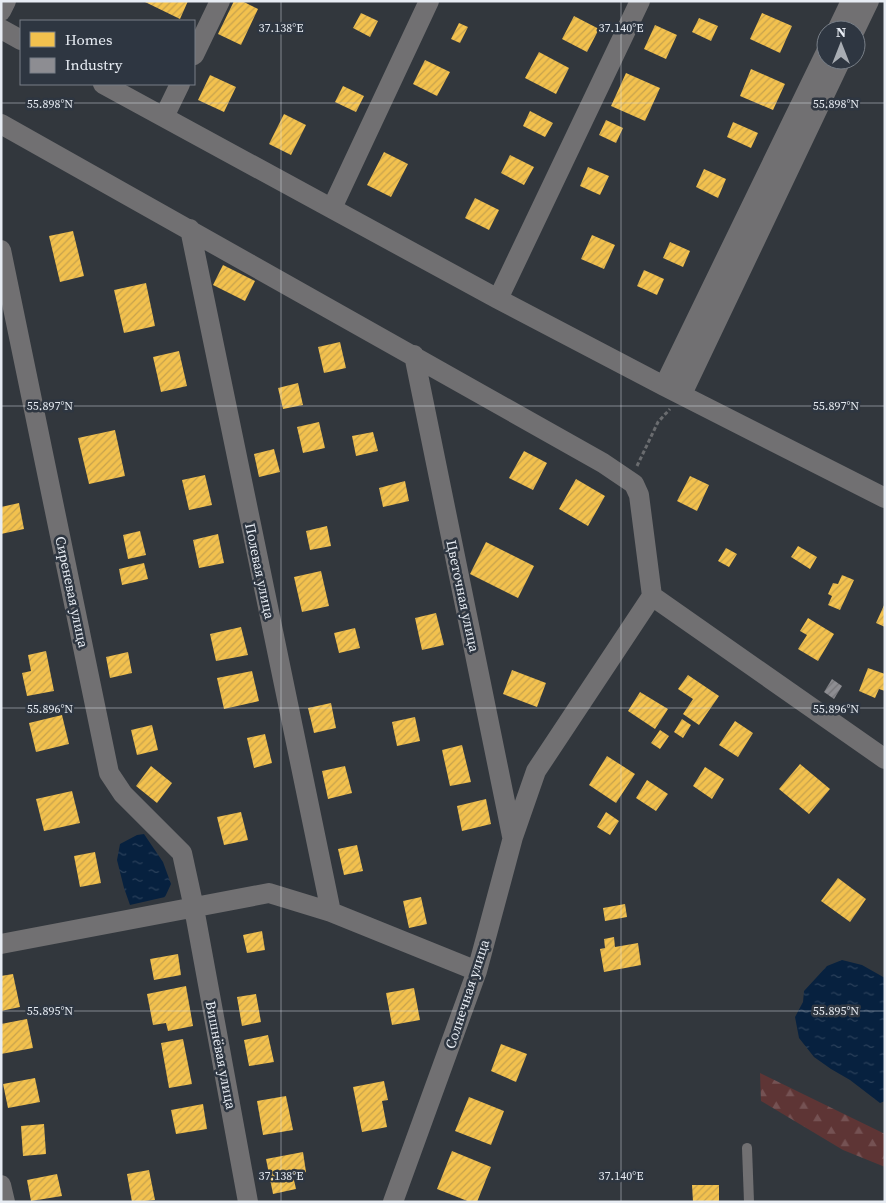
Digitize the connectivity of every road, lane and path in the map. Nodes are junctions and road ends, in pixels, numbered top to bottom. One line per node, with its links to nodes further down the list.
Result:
1 (6, 1): 7 (street)
2 (220, 1): 12 (street)
3 (429, 1): 19 (street)
4 (640, 1): 22 (street)
5 (851, 1): 8 (street)
6 (869, 1): 9 (street)
7 (1, 11)
8 (842, 20)
9 (860, 20)
10 (1, 29): 11 (street)
11 (20, 39)
12 (195, 53)
13 (818, 70): 24 (street)
14 (836, 70): 24 (street)
15 (105, 85): 17 (street)
16 (180, 85): 17 (street)
17 (164, 116): 19 (street)
18 (1, 124): 20 (street)
19 (332, 208): 22 (street)
20 (190, 229): 23 (street); 31 (street, Полевая улица)
21 (1, 250): 30 (street, Сиреневая улица)
22 (498, 299): 24 (street)
23 (414, 355): 25 (street); 29 (street, Цветочная улица)
24 (673, 390): 25 (path); 26 (street)
25 (637, 491): 27 (street)
26 (885, 498)
27 (652, 596): 28 (street); 29 (street, Солнечная улица)
28 (885, 759)
29 (513, 837): 33 (street, Солнечная улица)
30 (194, 908): 31 (street); 32 (street); 37 (street, Вишнёвая улица)
31 (331, 912): 33 (street)
32 (1, 944)
33 (477, 971): 38 (street, Солнечная улица)
34 (747, 1148): 39 (lane)
35 (1, 1185): 36 (street)
36 (5, 1202)
37 (248, 1202)
38 (393, 1202)
39 (749, 1202)

